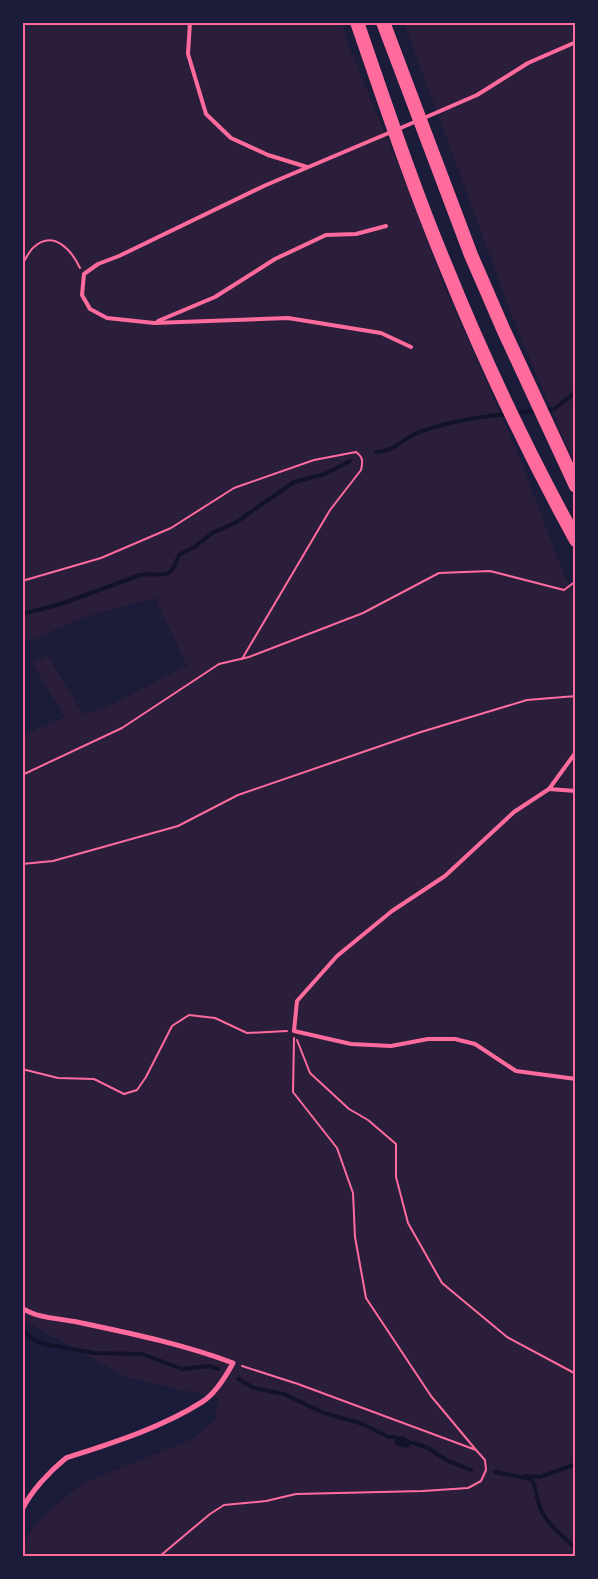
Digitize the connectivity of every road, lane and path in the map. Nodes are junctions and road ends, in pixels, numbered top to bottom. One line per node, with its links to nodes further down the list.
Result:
1 (190, 22): 5 (lane)
2 (356, 22): 12 (highway)
3 (383, 22): 11 (highway)
4 (576, 42): 5 (lane)
5 (307, 168): 8 (lane)
6 (386, 226): 9 (lane)
7 (22, 264): 8 (path)
8 (84, 274): 9 (lane)
9 (154, 323): 10 (lane)
10 (411, 347)
11 (576, 486)
12 (576, 540)
13 (22, 581): 15 (path)
14 (576, 581): 15 (path)
15 (242, 658): 18 (path)
16 (576, 696): 21 (path)
17 (576, 752): 19 (lane)
18 (22, 775)
19 (549, 789): 20 (lane); 22 (lane)
20 (576, 791)
21 (22, 864)
22 (294, 1031): 23 (path); 24 (lane); 27 (path); 28 (path)
23 (22, 1069)
24 (576, 1080)
25 (22, 1308): 26 (street)
26 (232, 1363): 28 (path); 29 (street)
27 (576, 1374)
28 (476, 1450): 30 (path)
29 (22, 1510)
30 (160, 1556)

